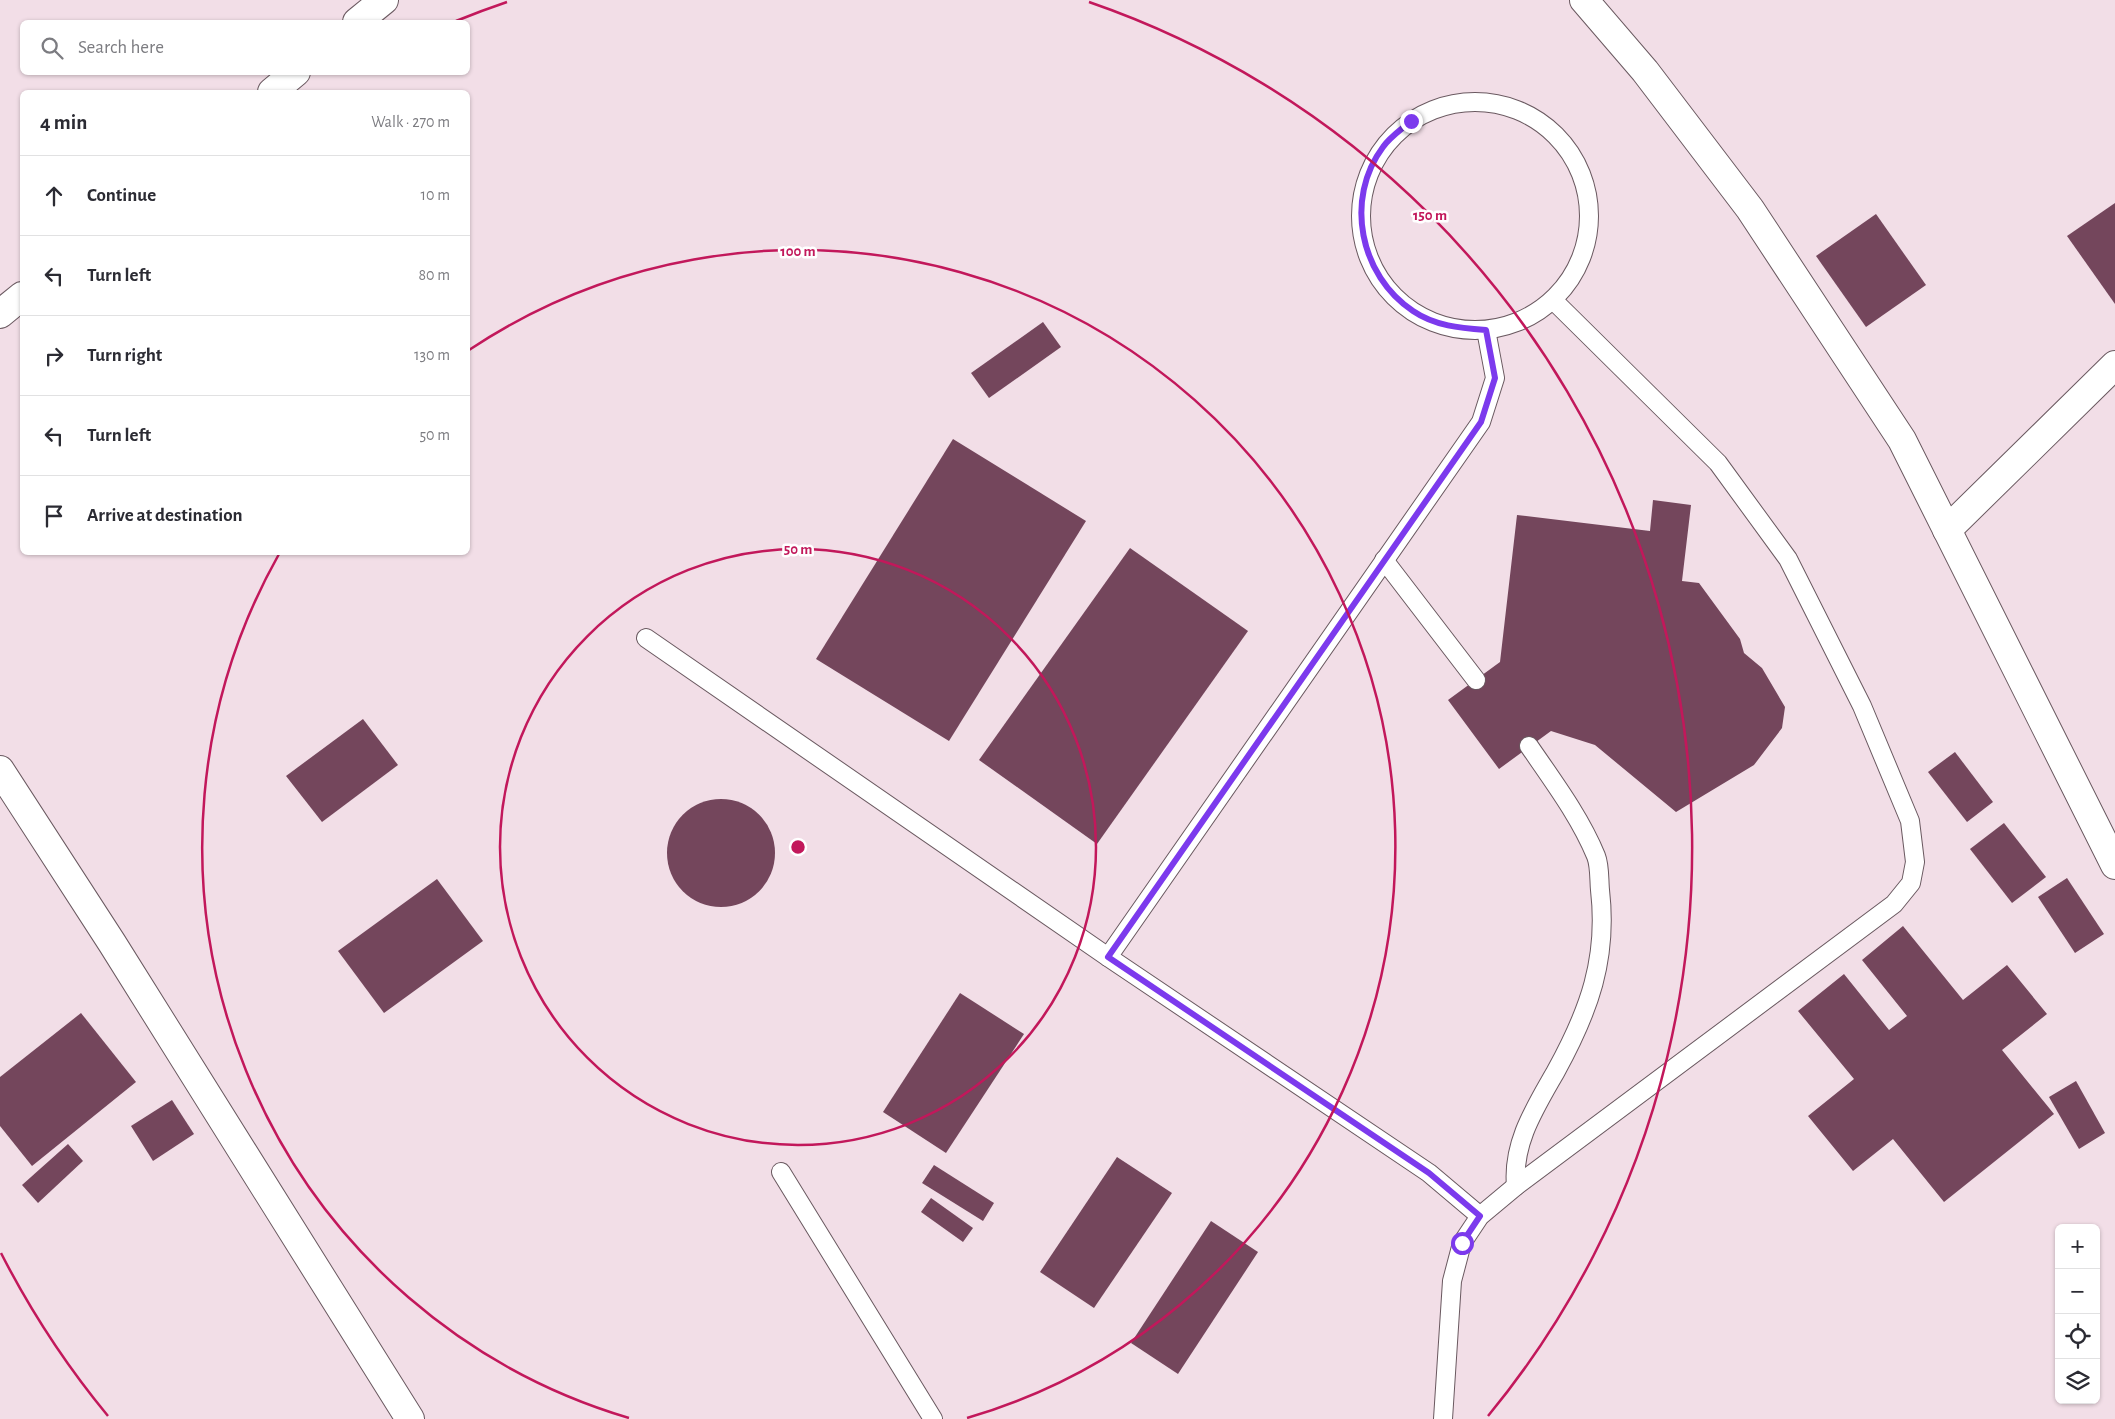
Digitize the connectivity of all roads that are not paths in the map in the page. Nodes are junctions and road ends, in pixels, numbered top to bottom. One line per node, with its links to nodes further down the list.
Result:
1 (384, 0): 3 (street)
2 (1584, 0): 11 (street)
3 (359, 20)
4 (292, 75): 5 (street)
5 (274, 90)
6 (20, 298): 8 (street)
7 (1553, 300): 9 (lane); 9 (lane); 20 (lane)
8 (0, 314)
9 (1486, 330): 12 (lane)
10 (2115, 365): 11 (street)
11 (1947, 530): 17 (street)
12 (1384, 560): 14 (lane); 18 (lane)
13 (646, 638): 18 (lane)
14 (1476, 680)
15 (1529, 746): 20 (lane)
16 (0, 770): 22 (street)
17 (2115, 865)
18 (1108, 957): 21 (lane)
19 (781, 1172): 23 (lane)
20 (1516, 1186): 21 (lane)
21 (1480, 1216): 24 (lane)
22 (410, 1419)
23 (933, 1419)
24 (1443, 1419)

